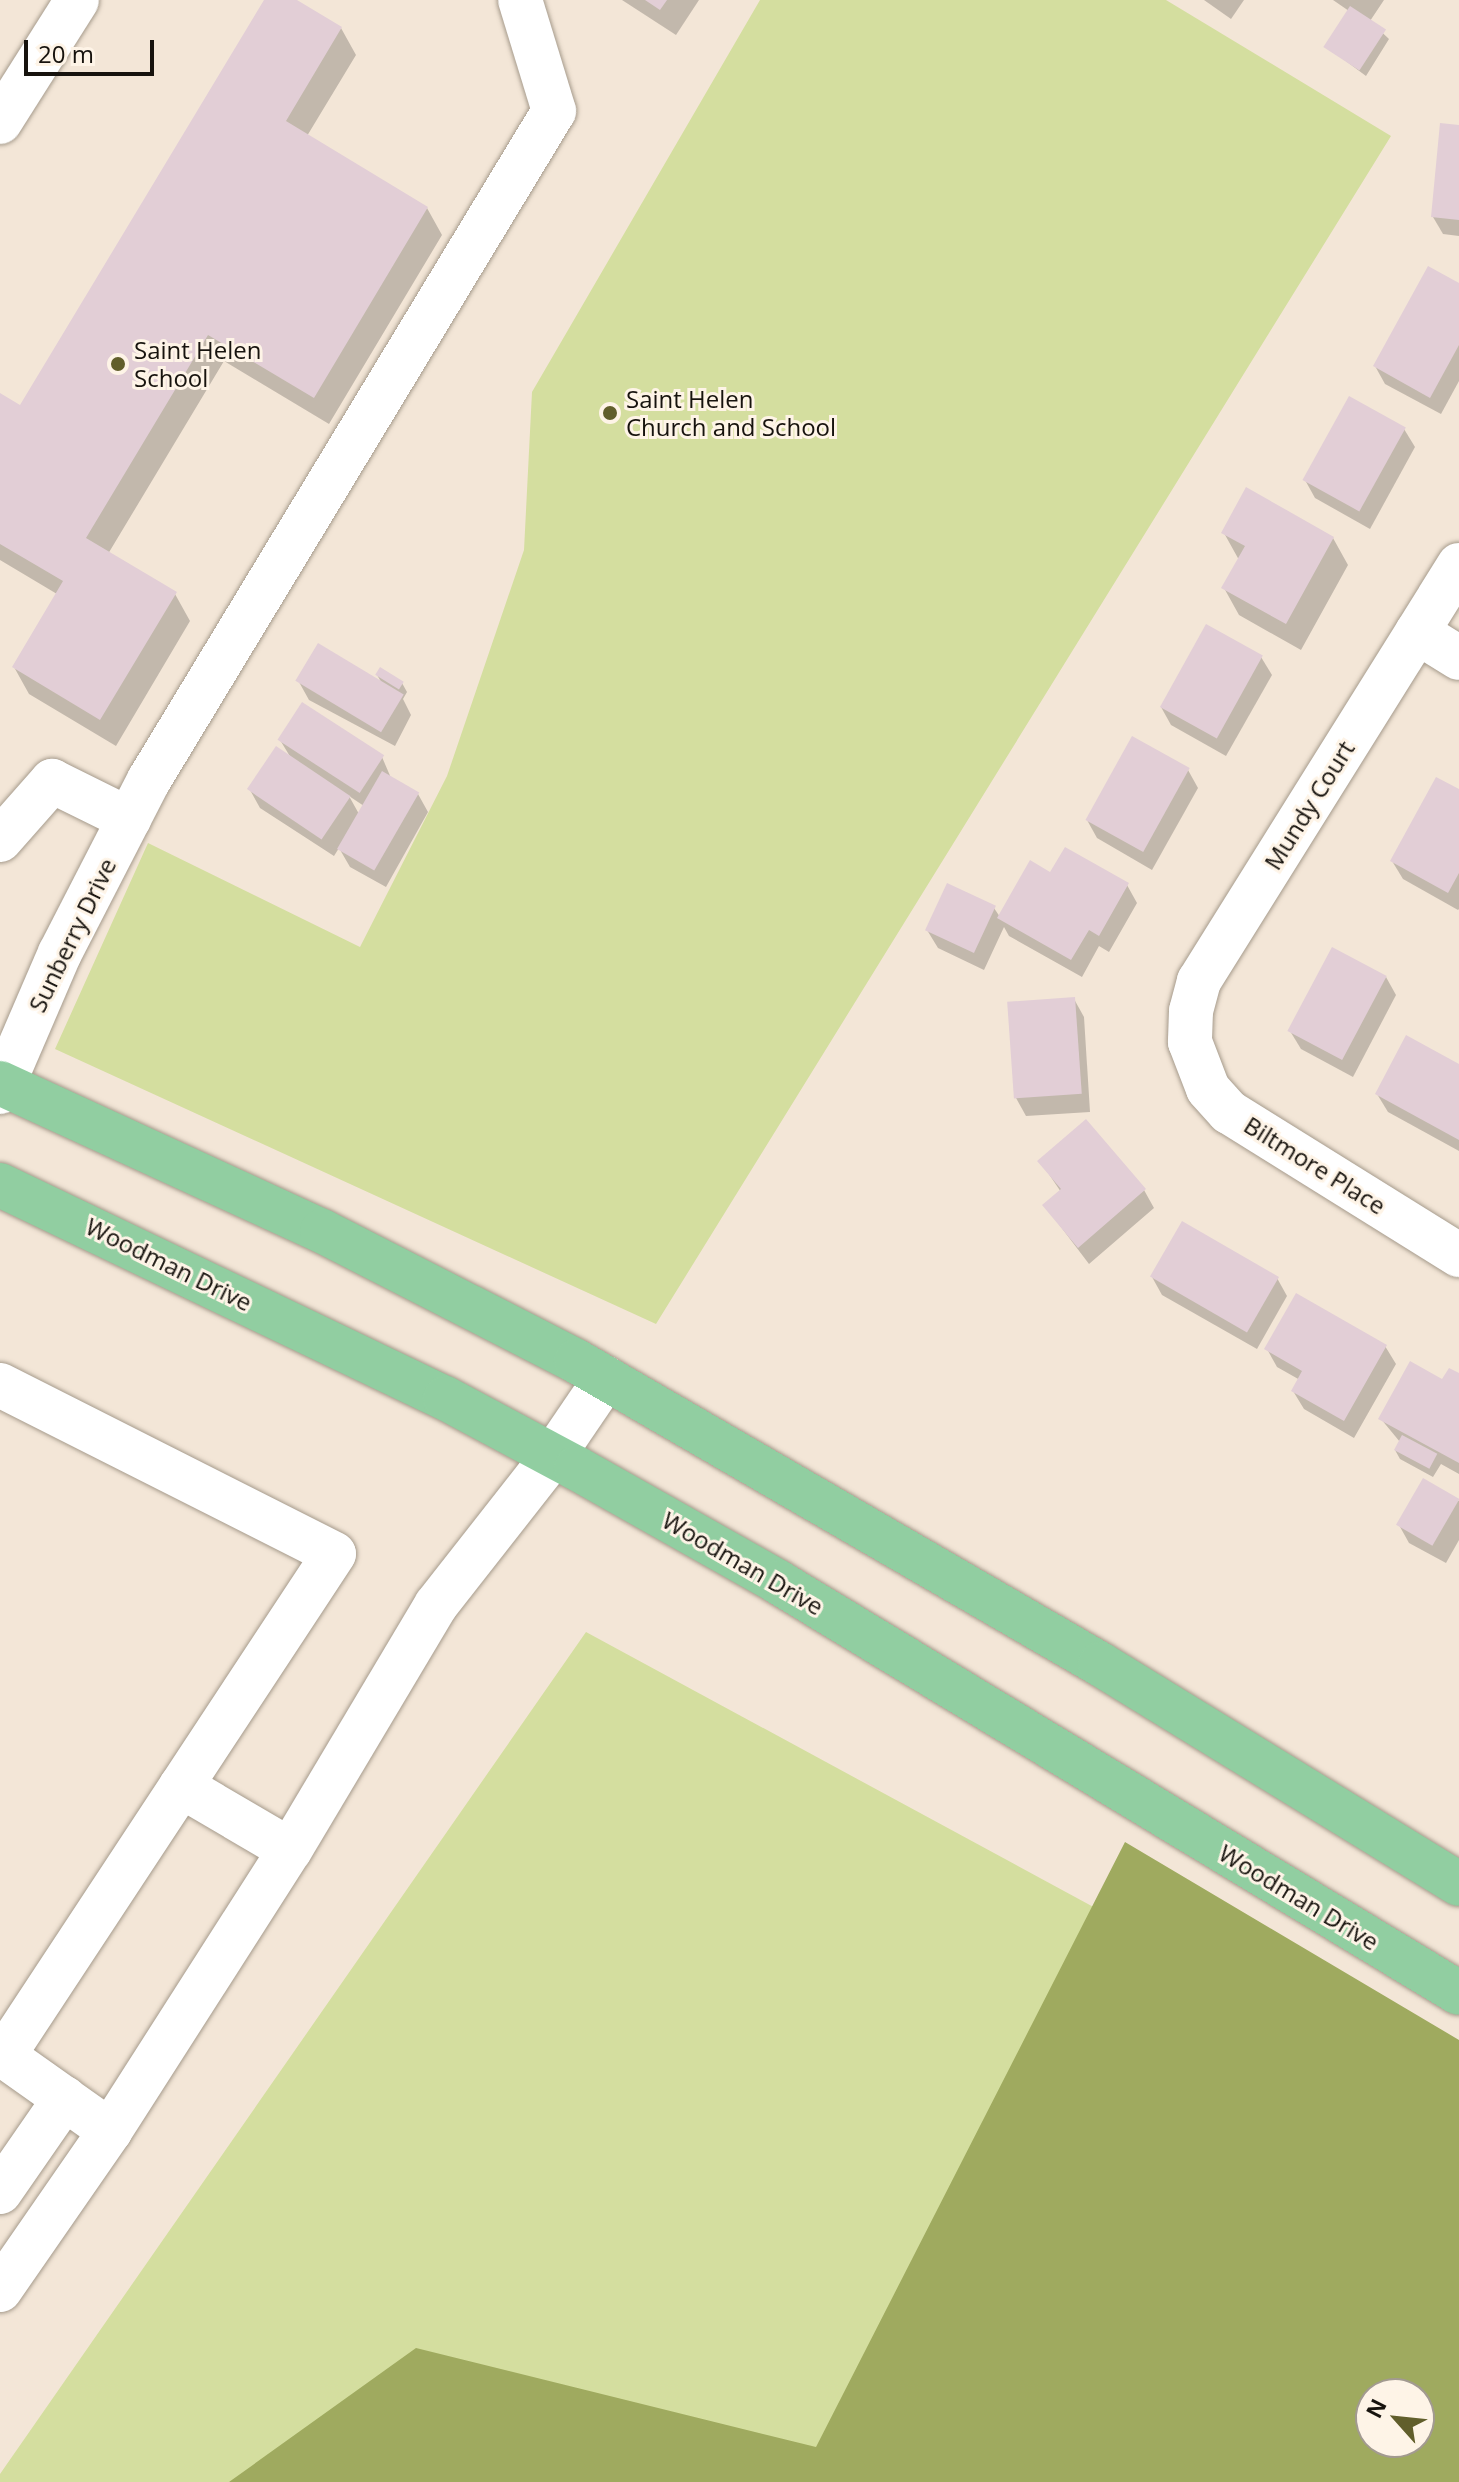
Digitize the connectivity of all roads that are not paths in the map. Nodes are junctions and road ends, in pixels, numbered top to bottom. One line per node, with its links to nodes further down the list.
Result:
1 (77, 0): 3 (street)
2 (520, 0): 7 (street, Sunberry Drive)
3 (0, 122)
4 (1459, 565): 5 (street, Mundy Court)
5 (1417, 632): 6 (street); 9 (street, Mundy Court)
6 (1459, 658)
7 (129, 819): 8 (street); 10 (street, Sunberry Drive)
8 (0, 840)
9 (1193, 1055): 12 (street, Biltmore Place)
10 (1, 1087): 13 (main road)
11 (0, 1185): 15 (main road, Woodman Drive)
12 (1459, 1255)
13 (606, 1378): 15 (street); 18 (main road)
14 (0, 1385): 16 (street)
15 (553, 1456): 17 (street); 19 (main road, Woodman Drive)
16 (181, 1786): 17 (street); 20 (street)
17 (290, 1850): 22 (street)
18 (1459, 1884)
19 (1459, 1993)
20 (2, 2054): 21 (street)
21 (65, 2098): 22 (street); 23 (street)
22 (110, 2131): 24 (street)
23 (0, 2192)
24 (0, 2290)

